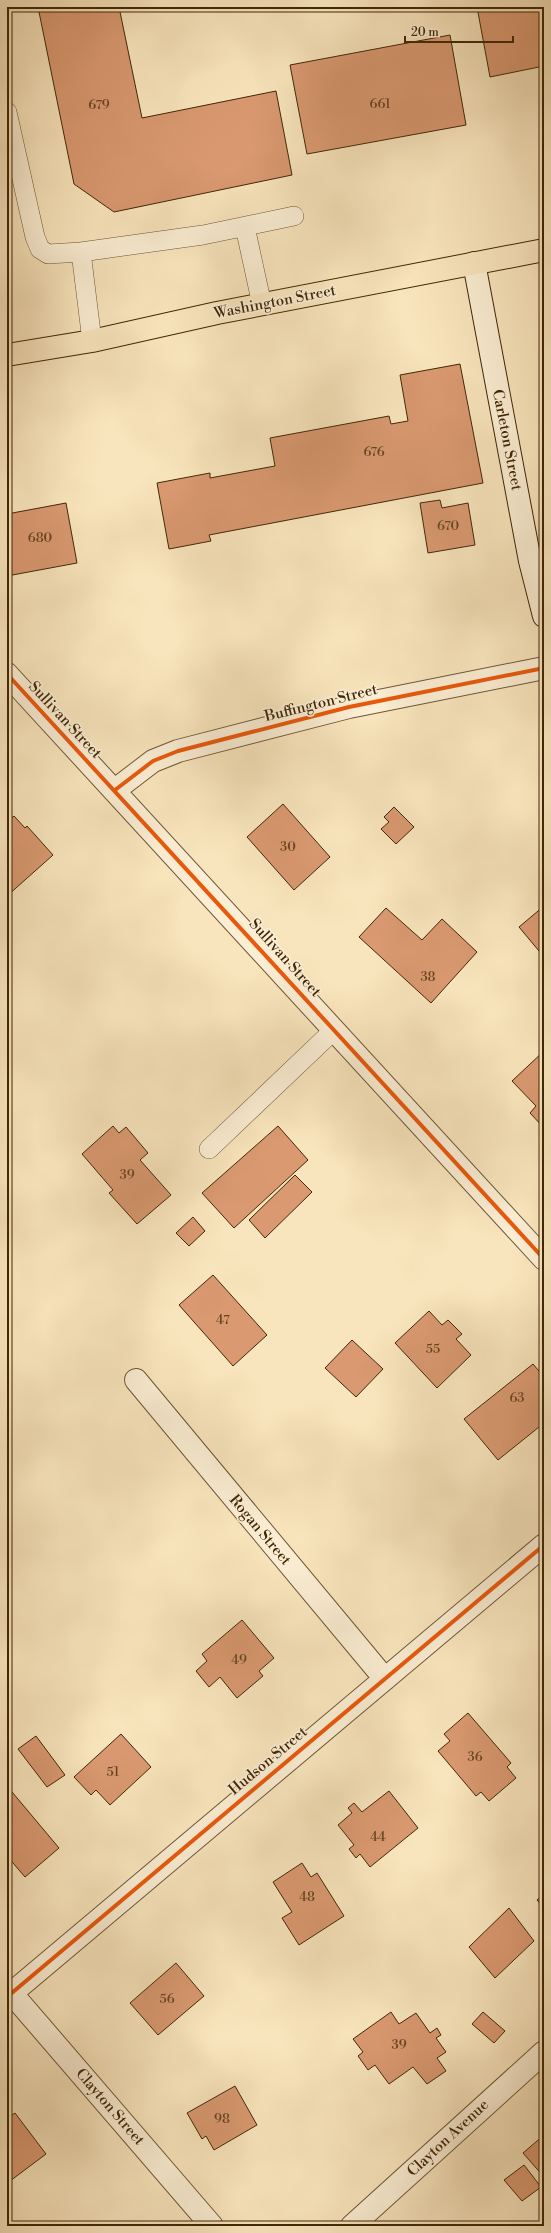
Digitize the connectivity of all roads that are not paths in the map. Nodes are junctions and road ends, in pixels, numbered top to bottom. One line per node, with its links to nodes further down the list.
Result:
1 (7, 112): 5 (lane)
2 (294, 216): 3 (lane)
3 (245, 226): 5 (lane); 7 (lane)
4 (544, 250): 6 (main road, Washington Street)
5 (81, 252): 8 (lane)
6 (474, 263): 7 (main road, Washington Street); 10 (street, Carleton Street)
7 (262, 305): 8 (main road, Washington Street)
8 (92, 341): 9 (main road, Washington Street)
9 (7, 355)
10 (537, 559): 11 (street, Carleton Street)
11 (544, 616)
12 (544, 668): 14 (street, Buffington Street)
13 (7, 674): 14 (street, Sullivan Street)
14 (115, 790): 15 (street, Sullivan Street)
15 (334, 1030): 16 (lane); 17 (street, Sullivan Street)
16 (209, 1149)
17 (544, 1259)
18 (136, 1380): 20 (street, Rogan Street)
19 (544, 1544): 20 (street, Hudson Street)
20 (385, 1679): 21 (street, Hudson Street)
21 (8, 1993): 23 (street, Clayton Street)
22 (544, 2052): 24 (street, Clayton Avenue)
23 (212, 2226)
24 (352, 2226)

